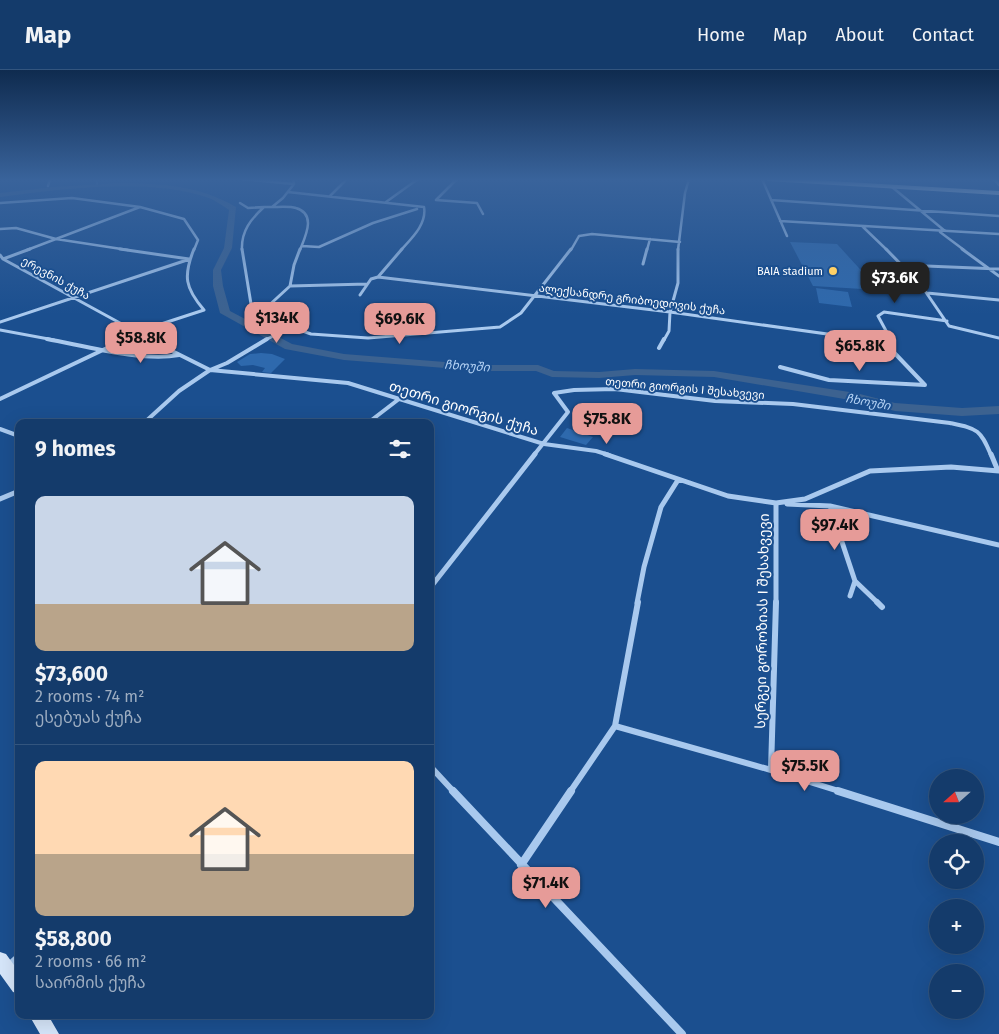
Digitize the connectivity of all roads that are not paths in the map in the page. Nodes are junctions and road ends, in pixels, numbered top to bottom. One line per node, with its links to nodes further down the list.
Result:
1 (95, 224): 17 (street)
2 (187, 224): 22 (street)
3 (250, 224): 36 (street)
4 (309, 224): 20 (street)
5 (371, 224): 20 (street)
6 (422, 224): 28 (street)
7 (682, 224): 19 (street)
8 (781, 224): 16 (street)
9 (829, 224): 11 (street)
10 (936, 224): 14 (street)
11 (862, 226): 13 (street); 24 (street)
12 (0, 229): 17 (street)
13 (938, 230): 14 (street); 25 (street)
14 (946, 232): 15 (street)
15 (999, 234)
16 (786, 236)
17 (56, 239): 21 (street); 22 (street)
18 (650, 239): 19 (street); 23 (street); 33 (street)
19 (680, 242): 37 (street)
20 (302, 246): 30 (street)
21 (1, 258): 34 (street, ერევნის ქუჩა)
22 (190, 260): 34 (street); 42 (street)
23 (643, 264)
24 (902, 265): 25 (street); 31 (street)
25 (992, 269): 26 (street); 27 (street)
26 (999, 270)
27 (999, 276)
28 (378, 277): 29 (street); 33 (street, ალექსანდრე გრიბოედოვის ქუჩა)
29 (367, 284): 30 (street); 32 (street)
30 (290, 286): 36 (street)
31 (926, 293): 35 (street); 38 (street)
32 (360, 295)
33 (534, 296): 37 (street, ალექსანდრე გრიბოედოვის ქუჩა); 40 (street)
34 (72, 297): 39 (street); 42 (street, ერევნის ქუჩა)
35 (999, 300)
36 (265, 309): 40 (street)
37 (670, 312): 44 (street, ალექსანდრე გრიბოედოვის ქუჩა); 45 (street)
38 (946, 321): 43 (street); 44 (street)
39 (0, 322)
40 (290, 328): 49 (street)
41 (0, 330): 46 (street)
42 (139, 334): 46 (street); 47 (street, ერევნის ქუჩა)
43 (999, 338)
44 (884, 342): 48 (street)
45 (660, 348)
46 (103, 349): 47 (street); 50 (street)
47 (179, 355): 49 (street, ერევნის ქუჩა)
48 (780, 367)
49 (210, 370): 51 (street, თეთრი გიორგის ქუჩა); 52 (street)
50 (0, 399)
51 (399, 399): 53 (street); 56 (street, თეთრი გიორგის ქუჩა)
52 (148, 419)
53 (373, 419)
54 (0, 428): 55 (street)
55 (15, 434)
56 (544, 444): 57 (street, თეთრი გიორგის I შესახვევი); 58 (street, თეთრი გიორგის ქუჩა); 65 (street)
57 (998, 471): 61 (street, თეთრი გიორგის ქუჩა)
58 (678, 480): 61 (street, თეთრი გიორგის ქუჩა); 68 (street)
59 (15, 493): 60 (street)
60 (0, 499)
61 (776, 503): 62 (street); 70 (street, სერგეი გოროზიას I შესახვევი)
62 (830, 506): 63 (street); 64 (street)
63 (999, 545)
64 (855, 581): 66 (street); 67 (street)
65 (434, 583)
66 (850, 596)
67 (882, 607)
68 (615, 726): 70 (street); 72 (street)
69 (434, 770): 72 (street)
70 (771, 770): 71 (street)
71 (999, 842)
72 (520, 865): 77 (street)
73 (9, 962): 74 (main road)
74 (15, 976)
75 (41, 1019): 76 (main road)
76 (50, 1034)
77 (682, 1034)

